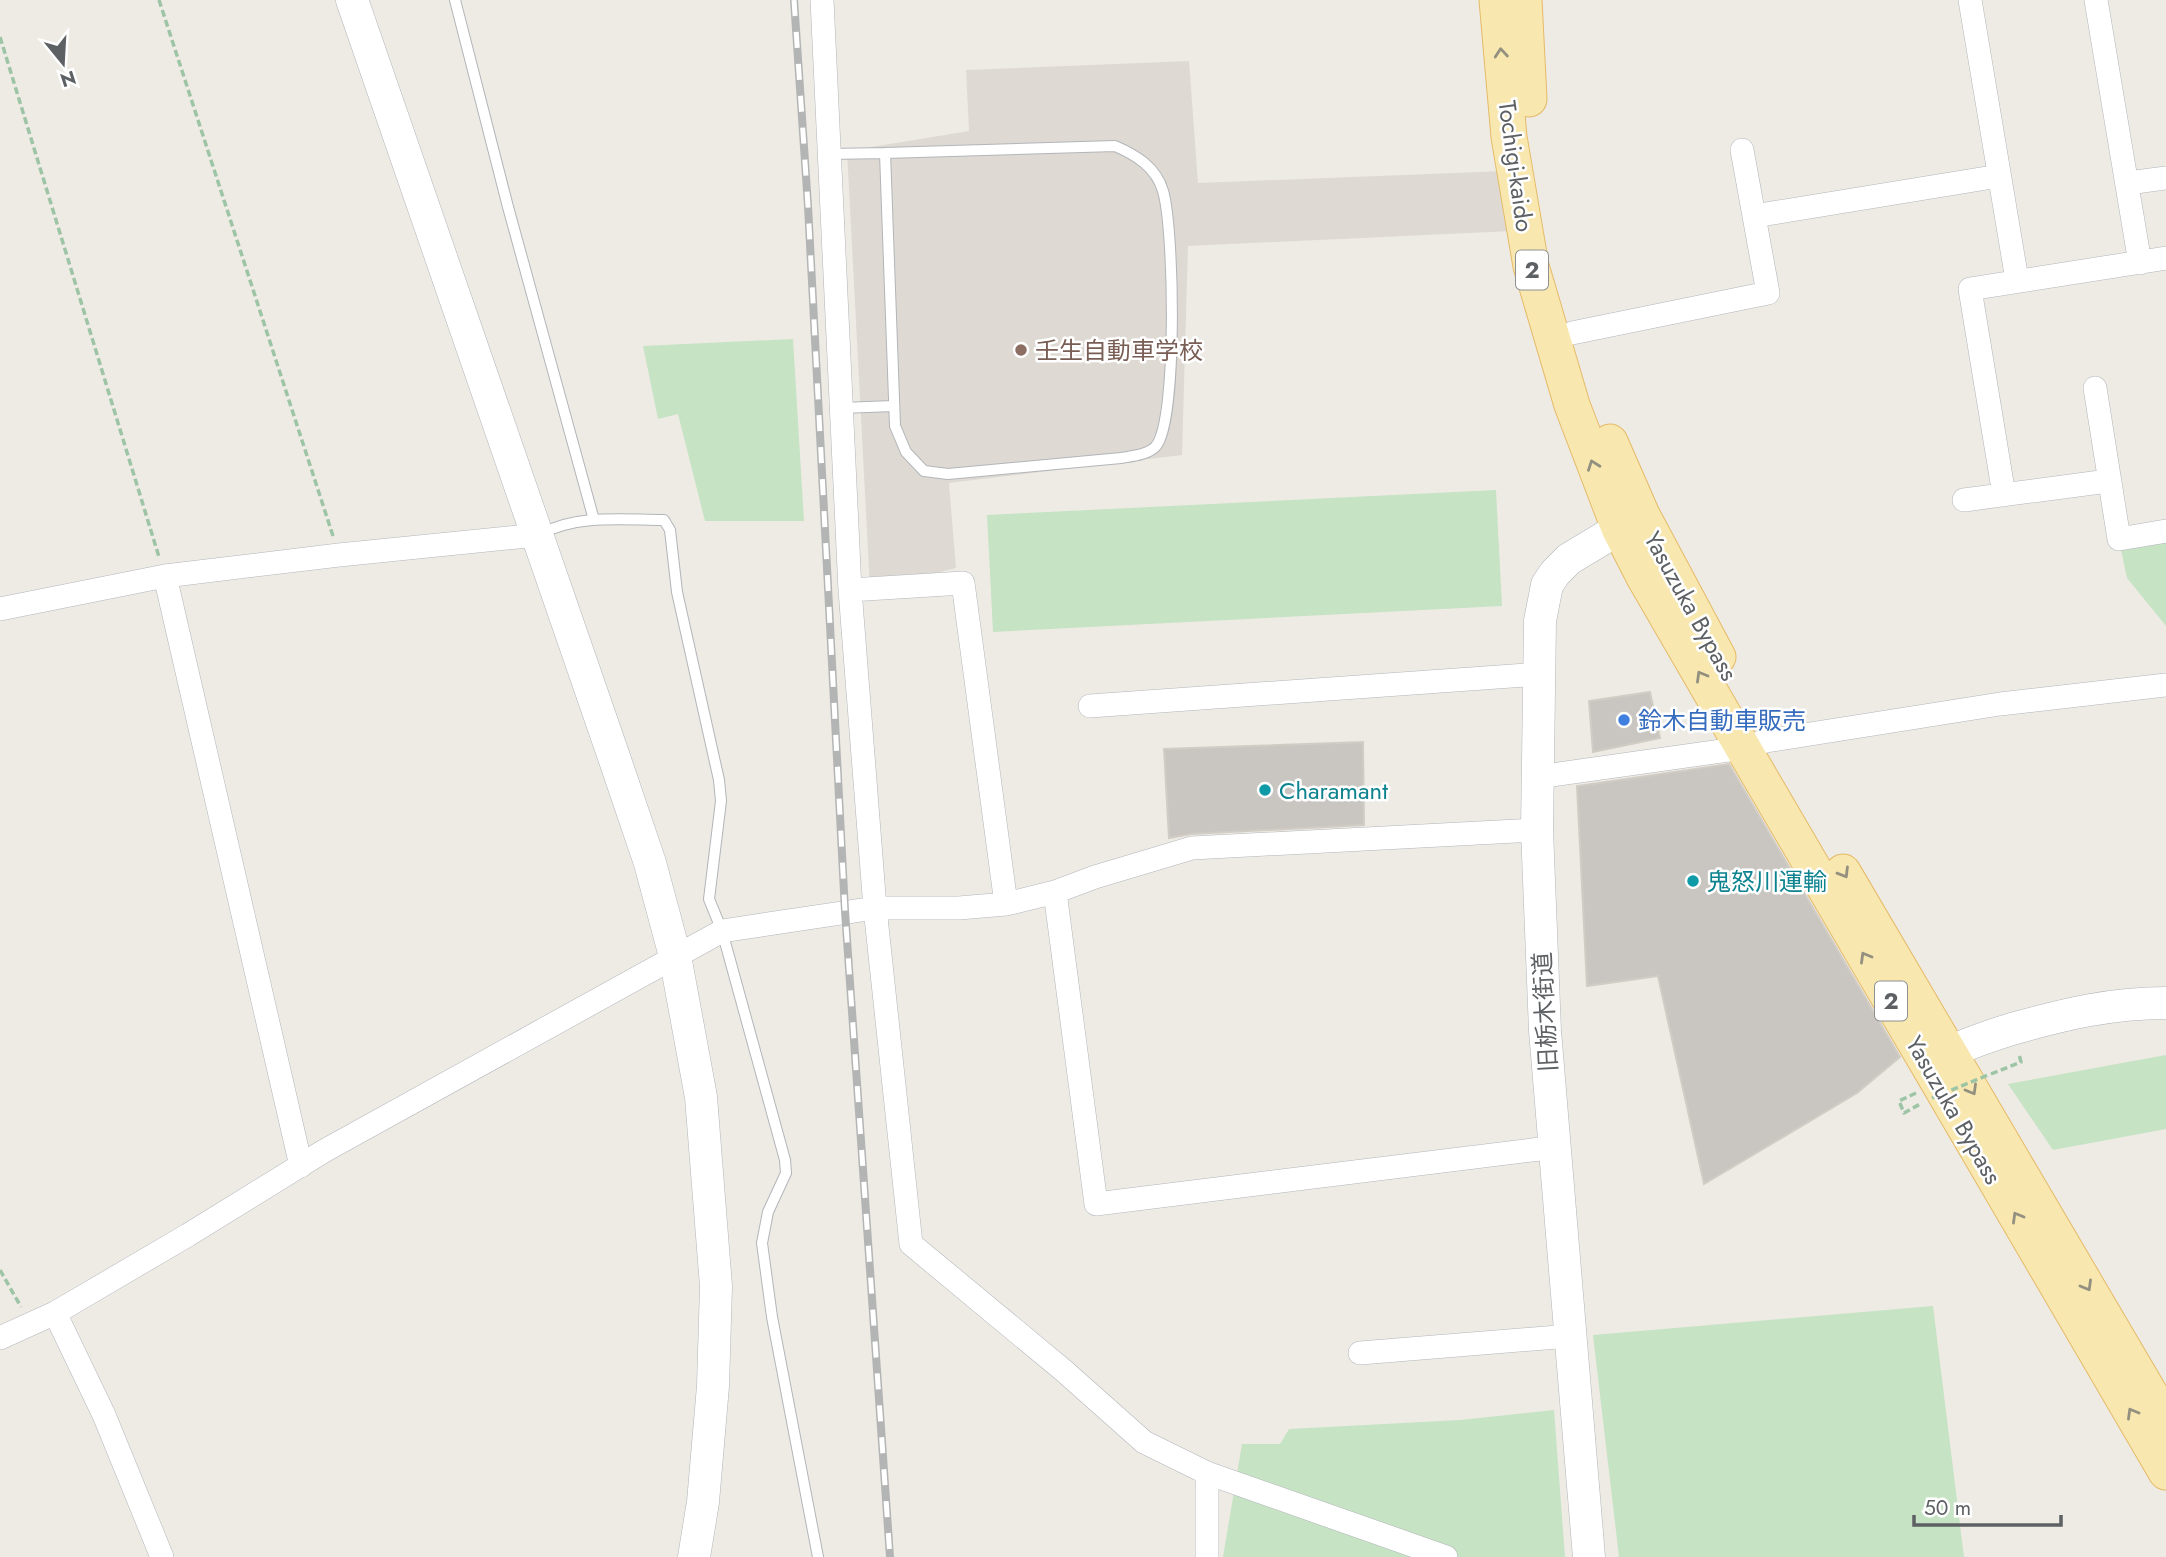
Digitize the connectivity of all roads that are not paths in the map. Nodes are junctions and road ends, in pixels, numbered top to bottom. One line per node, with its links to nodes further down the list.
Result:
1 (352, 0): 28 (street)
2 (455, 0): 25 (lane)
3 (822, 0): 10 (street)
4 (1497, 0): 26 (main road, Tochigi-kaido / 2, one-way to 4)
5 (1524, 0): 18 (main road, Tochigi-kaido / 2)
6 (1970, 0): 11 (street)
7 (2096, 0): 13 (street)
8 (1742, 150): 14 (street)
9 (885, 153): 10 (lane); 20 (lane); 20 (lane)
10 (829, 154): 21 (street)
11 (1999, 176): 14 (street); 17 (street)
12 (2166, 178): 13 (street)
13 (2128, 183): 16 (street)
14 (1754, 216): 18 (street)
15 (2166, 258): 16 (street)
16 (2140, 263): 17 (street)
17 (2017, 281): 23 (street)
18 (1572, 333): 26 (main road, Tochigi-kaido / 2)
19 (2095, 388): 22 (street)
20 (894, 406): 21 (lane)
21 (841, 408): 30 (street)
22 (2108, 481): 23 (street); 27 (street)
23 (2004, 495): 24 (street)
24 (1964, 500)
25 (594, 520): 28 (lane); 41 (lane)
26 (1630, 522): 32 (street, 旧栃木街道); 35 (main road, Yasuzuka Bypass / 2)
27 (2166, 531)
28 (538, 535): 29 (street); 42 (street)
29 (165, 576): 31 (street); 46 (street)
30 (850, 590): 39 (street); 40 (street)
31 (0, 609)
32 (1539, 674): 34 (street); 36 (street, 旧栃木街道)
33 (2166, 685): 35 (street)
34 (1090, 706)
35 (1754, 745): 36 (street); 44 (main road, Yasuzuka Bypass / 2)
36 (1537, 777): 37 (street, 旧栃木街道)
37 (1537, 830): 38 (street); 45 (street, 旧栃木街道)
38 (1055, 892): 39 (street); 45 (street)
39 (1006, 904): 40 (street)
40 (875, 908): 41 (street); 53 (street)
41 (722, 931): 42 (street); 56 (lane)
42 (675, 956): 46 (street); 55 (street)
43 (2166, 1003): 44 (street)
44 (1931, 1068): 51 (main road, Yasuzuka Bypass / 2, one-way to 51); 52 (main road, Yasuzuka Bypass / 2, one-way to 44)
45 (1554, 1150): 48 (street, 旧栃木街道)
46 (301, 1166): 47 (street)
47 (55, 1313): 49 (street); 54 (street)
48 (1570, 1336): 50 (street); 59 (street, 旧栃木街道)
49 (0, 1338)
50 (1360, 1353)
51 (2166, 1421)
52 (2166, 1472)
53 (1206, 1474): 57 (street); 58 (street)
54 (162, 1557)
55 (694, 1557)
56 (818, 1557)
57 (1207, 1557)
58 (1446, 1557)
59 (1589, 1557)

